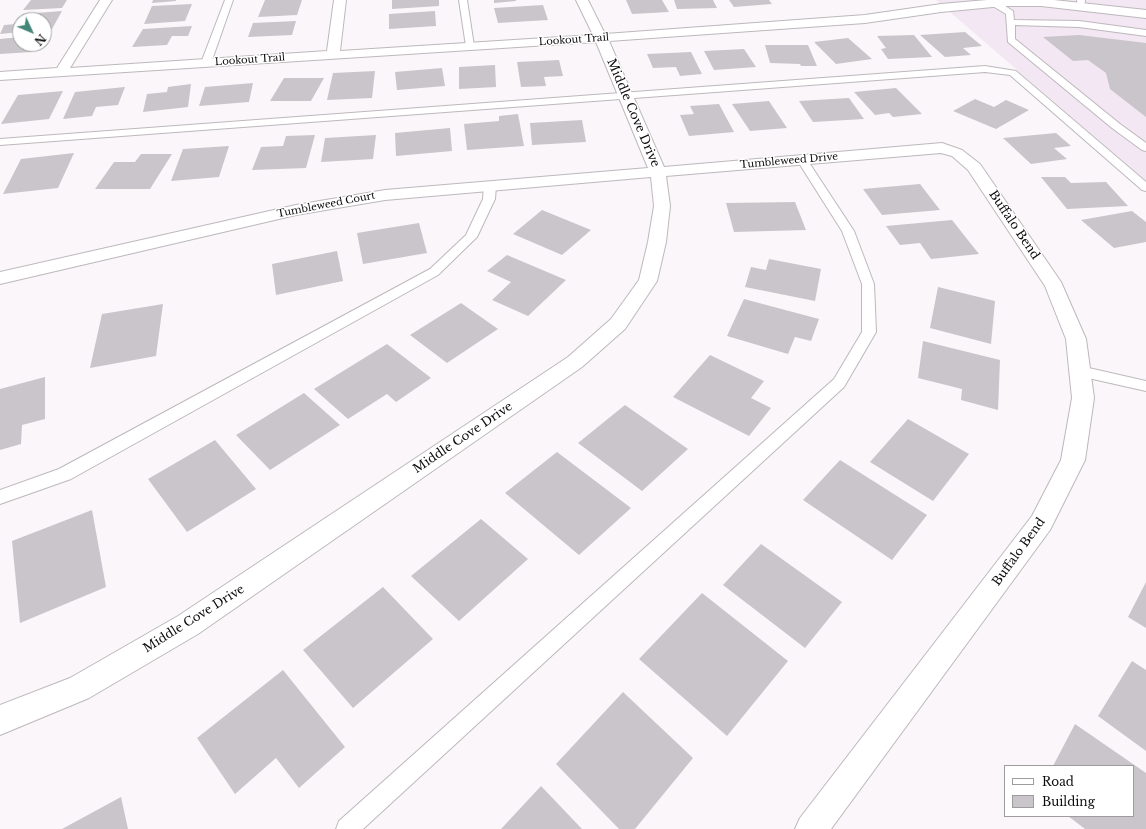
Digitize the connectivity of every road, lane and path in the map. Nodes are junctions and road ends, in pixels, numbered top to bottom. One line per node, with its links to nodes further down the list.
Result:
1 (106, 0): 15 (street)
2 (229, 0): 14 (lane)
3 (340, 0): 13 (street)
4 (463, 0): 12 (lane)
5 (582, 0): 11 (street, Middle Cove Drive)
6 (985, 2): 7 (street, Lookout Trail); 9 (lane); 11 (street, Lookout Trail)
7 (1081, 3): 8 (street, Lookout Trail)
8 (1146, 14)
9 (1010, 22): 10 (lane); 19 (lane)
10 (1146, 33)
11 (601, 38): 12 (street, Lookout Trail); 17 (street, Middle Cove Drive)
12 (470, 46): 13 (street, Lookout Trail)
13 (333, 54): 14 (street, Lookout Trail)
14 (206, 63): 15 (street, Lookout Trail)
15 (61, 72): 16 (street, Lookout Trail)
16 (0, 76)
17 (626, 96): 18 (lane); 22 (street, Middle Cove Drive); 24 (lane)
18 (0, 142)
19 (1146, 148)
20 (920, 150): 21 (street, Tumbleweed Drive); 26 (street, Buffalo Bend)
21 (802, 160): 22 (street, Tumbleweed Drive); 30 (lane)
22 (658, 172): 23 (street, Tumbleweed Court); 29 (street, Middle Cove Drive)
23 (490, 186): 25 (street, Tumbleweed Court); 28 (lane)
24 (1146, 188)
25 (0, 278)
26 (1080, 371): 27 (lane); 31 (street, Buffalo Bend)
27 (1146, 386)
28 (0, 497)
29 (0, 720)
30 (348, 829)
31 (811, 829)

